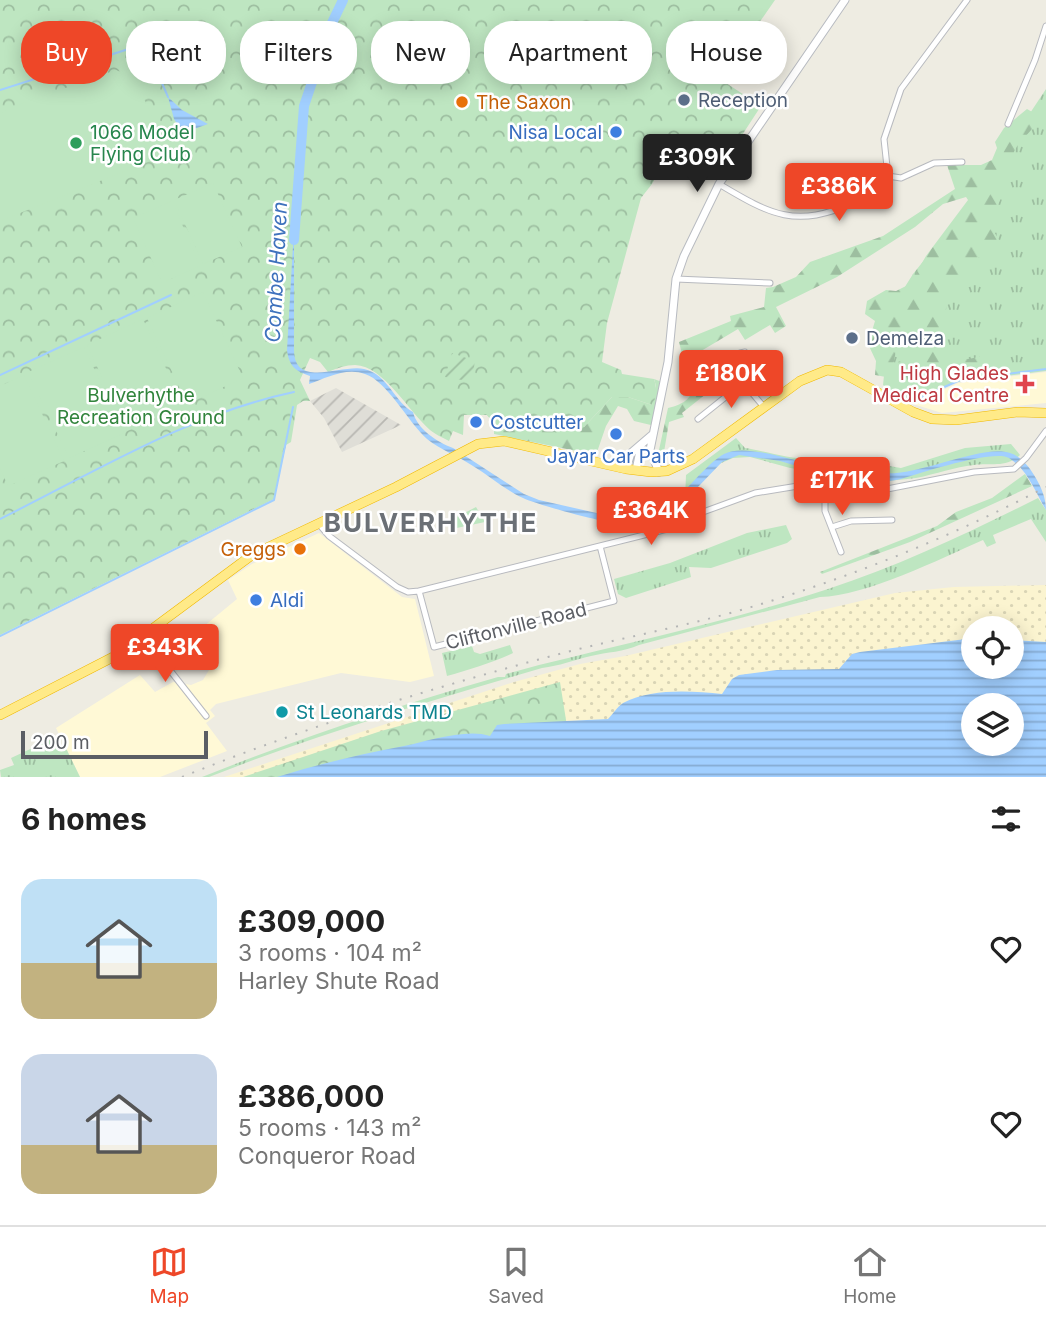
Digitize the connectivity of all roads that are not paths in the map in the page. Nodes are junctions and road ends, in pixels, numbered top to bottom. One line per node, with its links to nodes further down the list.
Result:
1 (845, 0): 7 (main road)
2 (967, 0): 6 (street)
3 (1046, 26): 4 (street)
4 (1008, 124)
5 (962, 162): 6 (street)
6 (888, 176): 7 (street)
7 (719, 184): 8 (main road)
8 (676, 279): 9 (street); 16 (main road)
9 (770, 283)
10 (760, 371): 11 (street)
11 (738, 387): 12 (street); 14 (street)
12 (763, 406): 13 (highway); 20 (highway)
13 (1046, 413)
14 (698, 419)
15 (1046, 431): 21 (street)
16 (653, 434): 17 (main road); 20 (main road)
17 (641, 446): 18 (main road); 19 (main road)
18 (625, 469): 19 (highway); 23 (highway)
19 (636, 470): 20 (highway)
20 (659, 472)
21 (825, 487): 24 (street); 25 (street)
22 (892, 520): 24 (street)
23 (318, 523): 27 (street); 28 (highway)
24 (832, 527): 26 (street)
25 (600, 546): 27 (street); 27 (street, Cliftonville Road)
26 (841, 552)
27 (419, 590)
28 (144, 636): 29 (highway); 30 (street)
29 (0, 715)
30 (206, 716)

